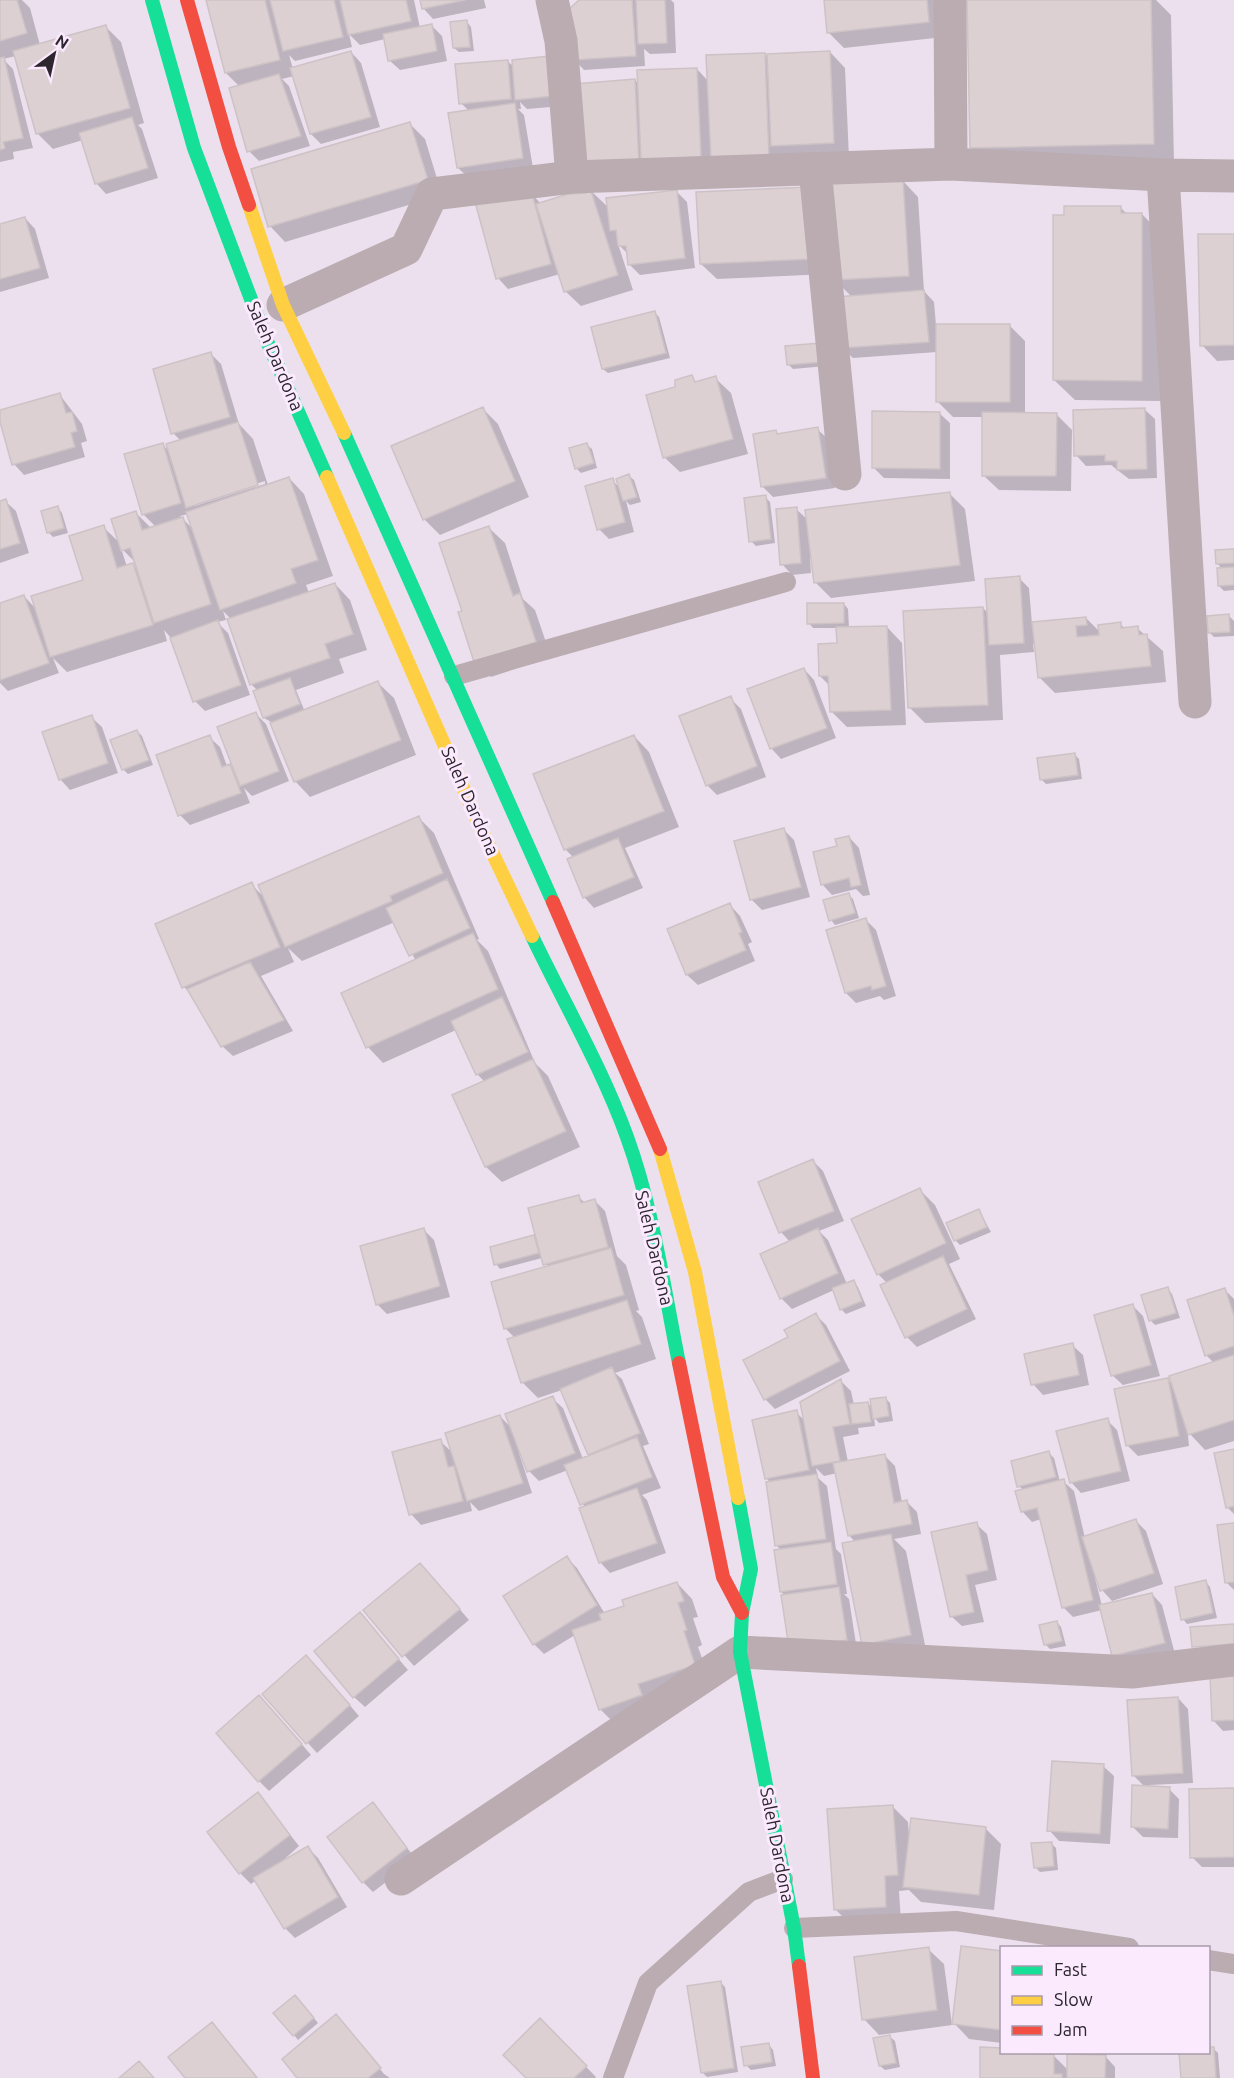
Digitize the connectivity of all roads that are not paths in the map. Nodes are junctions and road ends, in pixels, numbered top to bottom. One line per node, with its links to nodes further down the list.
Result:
1 (152, 0): 15 (street, Saleh Dardona)
2 (187, 0): 10 (street, Saleh Dardona)
3 (552, 0): 9 (street)
4 (950, 0): 5 (street)
5 (951, 164): 6 (street); 7 (street)
6 (815, 169): 9 (street); 11 (street)
7 (1162, 175): 8 (street); 14 (street)
8 (1234, 176)
9 (572, 177): 10 (street)
10 (283, 305): 13 (street, Saleh Dardona)
11 (845, 474)
12 (786, 582): 13 (lane)
13 (454, 676): 15 (street, Saleh Dardona)
14 (1195, 702)
15 (742, 1613): 16 (street, Saleh Dardona)
16 (740, 1652): 17 (street); 18 (street, Saleh Dardona); 19 (street)
17 (1234, 1660)
18 (783, 1879): 20 (street, Saleh Dardona); 24 (lane)
19 (401, 1880)
20 (794, 1928): 21 (lane); 25 (street, Saleh Dardona)
21 (1122, 1946)
22 (1210, 1960): 23 (lane)
23 (1234, 1964)
24 (613, 2078)
25 (813, 2078)

